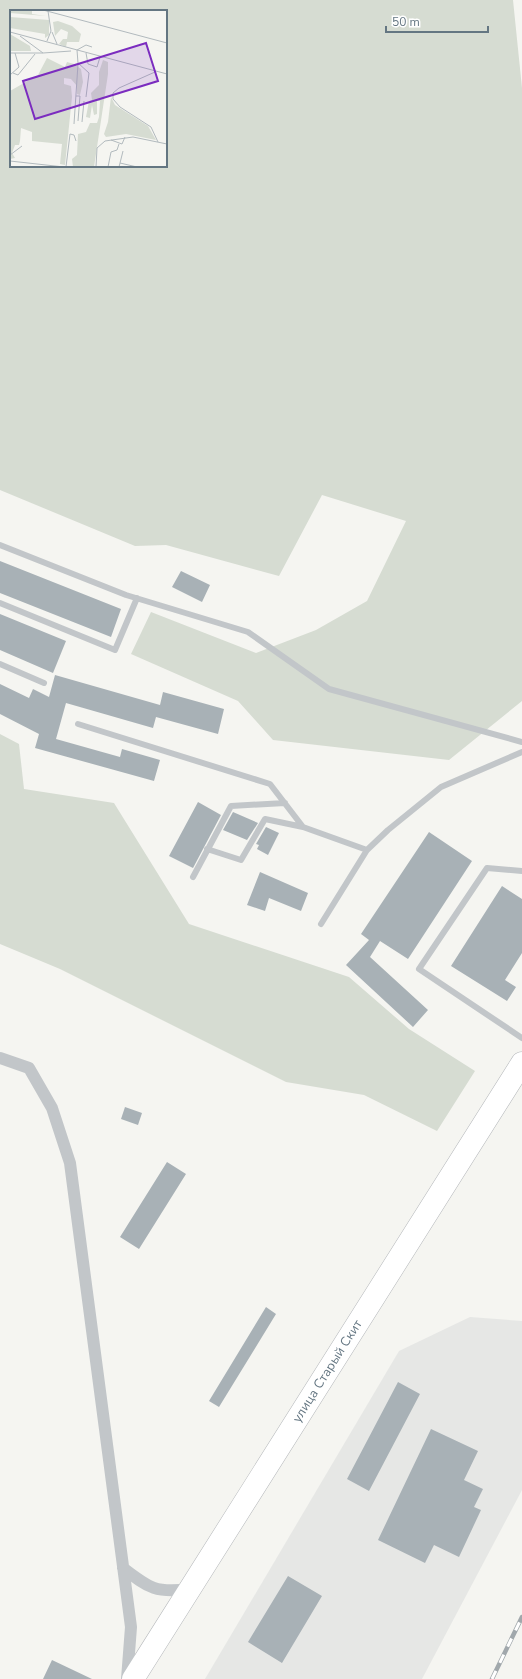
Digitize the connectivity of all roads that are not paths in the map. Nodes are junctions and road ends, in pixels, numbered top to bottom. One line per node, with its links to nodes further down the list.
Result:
1 (0, 545): 2 (lane)
2 (137, 598): 3 (lane); 7 (lane)
3 (0, 603)
4 (0, 664): 5 (lane)
5 (44, 683)
6 (78, 724): 9 (lane)
7 (522, 742)
8 (522, 752): 12 (lane)
9 (285, 803): 10 (lane); 11 (lane)
10 (303, 827): 11 (lane); 12 (lane)
11 (207, 849): 14 (lane)
12 (367, 850): 15 (lane)
13 (522, 871): 16 (lane)
14 (193, 877)
15 (321, 924)
16 (522, 1038)
17 (0, 1058): 19 (street)
18 (522, 1063): 20 (highway, улица Старый Скит)
19 (122, 1568): 20 (street); 21 (street)
20 (190, 1588): 22 (highway, улица Старый Скит)
21 (126, 1679)
22 (133, 1679)

